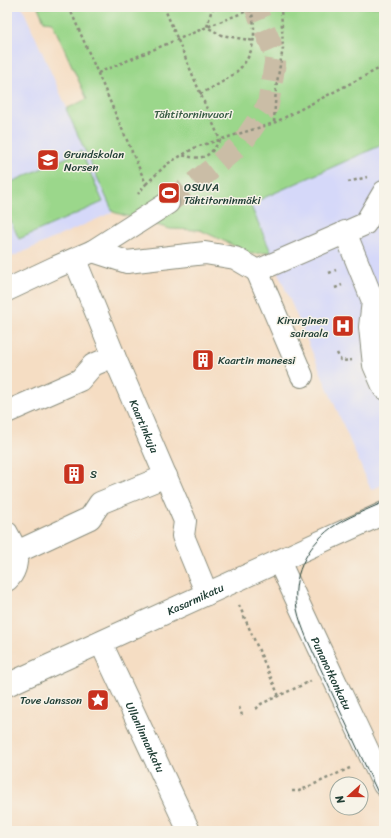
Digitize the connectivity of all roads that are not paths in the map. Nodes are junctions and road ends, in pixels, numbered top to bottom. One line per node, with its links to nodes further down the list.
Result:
1 (384, 192): 3 (street)
2 (168, 203): 4 (street)
3 (345, 232): 5 (street); 9 (street)
4 (84, 256): 5 (street); 6 (street); 7 (street, Kaartinkuja)
5 (257, 271): 8 (street)
6 (7, 290)
7 (114, 356): 10 (street); 11 (street, Kaartinkuja)
8 (302, 376)
9 (384, 388)
10 (7, 412)
11 (166, 476): 14 (street); 17 (street, Kaartinkuja)
12 (384, 513): 15 (street, Kasarmikatu)
13 (7, 532): 14 (street)
14 (17, 552): 16 (street)
15 (279, 561): 17 (street, Kasarmikatu); 20 (street, Punanotkonkatu)
16 (7, 580)
17 (207, 594): 18 (street, Kasarmikatu)
18 (102, 643): 19 (street, Kasarmikatu); 21 (street, Ullanlinnankatu)
19 (7, 686)
20 (384, 785)
21 (189, 831)

